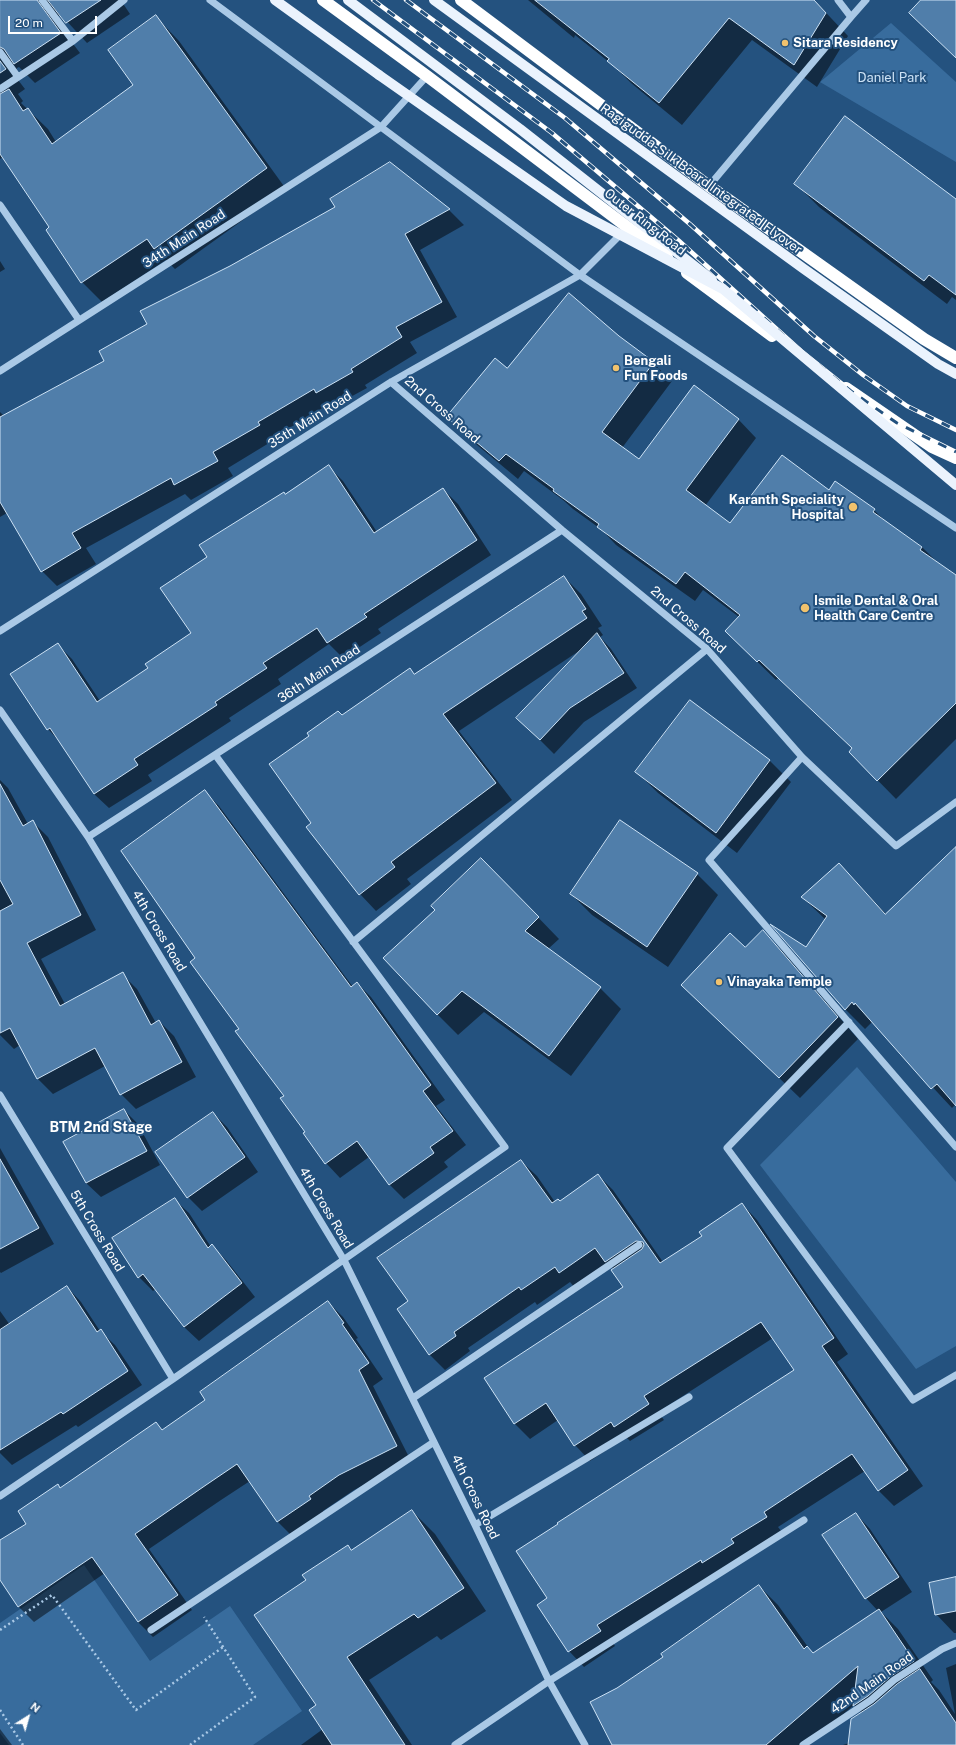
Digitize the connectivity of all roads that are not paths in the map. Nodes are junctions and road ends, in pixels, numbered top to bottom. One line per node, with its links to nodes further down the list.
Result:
1 (42, 0): 12 (street)
2 (124, 0): 12 (street)
3 (210, 0): 17 (street)
4 (275, 0): 22 (main road, bridge)
5 (323, 0): 14 (highway, Outer Ring Road)
6 (348, 0): 22 (main road, bridge)
7 (434, 0): 26 (main road, Ragigudda-Silk Board Integrated Flyover)
8 (461, 0): 18 (highway)
9 (838, 0): 11 (street)
10 (866, 0): 11 (street)
11 (851, 16): 18 (street)
12 (73, 40): 15 (street)
13 (0, 52): 15 (street)
14 (427, 76): 17 (street, 34th Main Road); 20 (highway, Outer Ring Road)
15 (18, 77): 16 (street)
16 (0, 89)
17 (381, 127): 21 (street); 23 (street, 34th Main Road)
18 (709, 186): 24 (highway)
19 (0, 205): 23 (street)
20 (628, 226): 21 (street, 35th Main Road); 28 (highway, Outer Ring Road)
21 (580, 274): 27 (street, 35th Main Road); 30 (street)
22 (723, 289): 29 (main road, bridge)
23 (79, 320): 25 (street, 34th Main Road)
24 (956, 358)
25 (0, 371)
26 (956, 374)
27 (391, 382): 31 (street, 2nd Cross Road); 32 (street, 35th Main Road)
28 (956, 458)
29 (956, 485)
30 (956, 528)
31 (562, 530): 33 (street, 2nd Cross Road); 35 (street, 36th Main Road)
32 (0, 631)
33 (707, 649): 36 (street, 2nd Cross Road); 39 (street)
34 (0, 710): 38 (street, 4th Cross Road)
35 (216, 756): 38 (street, 36th Main Road); 39 (street)
36 (802, 757): 37 (street, 2nd Cross Road); 40 (street)
37 (956, 802)
38 (88, 838): 44 (street, 4th Cross Road)
39 (354, 942): 44 (street)
40 (849, 1022): 42 (street); 45 (street)
41 (0, 1095): 46 (street, 5th Cross Road)
42 (956, 1147)
43 (639, 1245): 48 (street)
44 (344, 1260): 46 (street); 48 (street, 4th Cross Road)
45 (956, 1375)
46 (173, 1379): 50 (street)
47 (689, 1397): 52 (street)
48 (413, 1398): 49 (street, 4th Cross Road)
49 (434, 1442): 52 (street, 4th Cross Road); 53 (street)
50 (0, 1496)
51 (804, 1520): 55 (street)
52 (475, 1525): 55 (street, 4th Cross Road)
53 (151, 1630)
54 (956, 1643): 58 (street, 42nd Main Road)
55 (549, 1681): 56 (street); 57 (street, 4th Cross Road)
56 (454, 1745)
57 (585, 1745)
58 (804, 1745)

